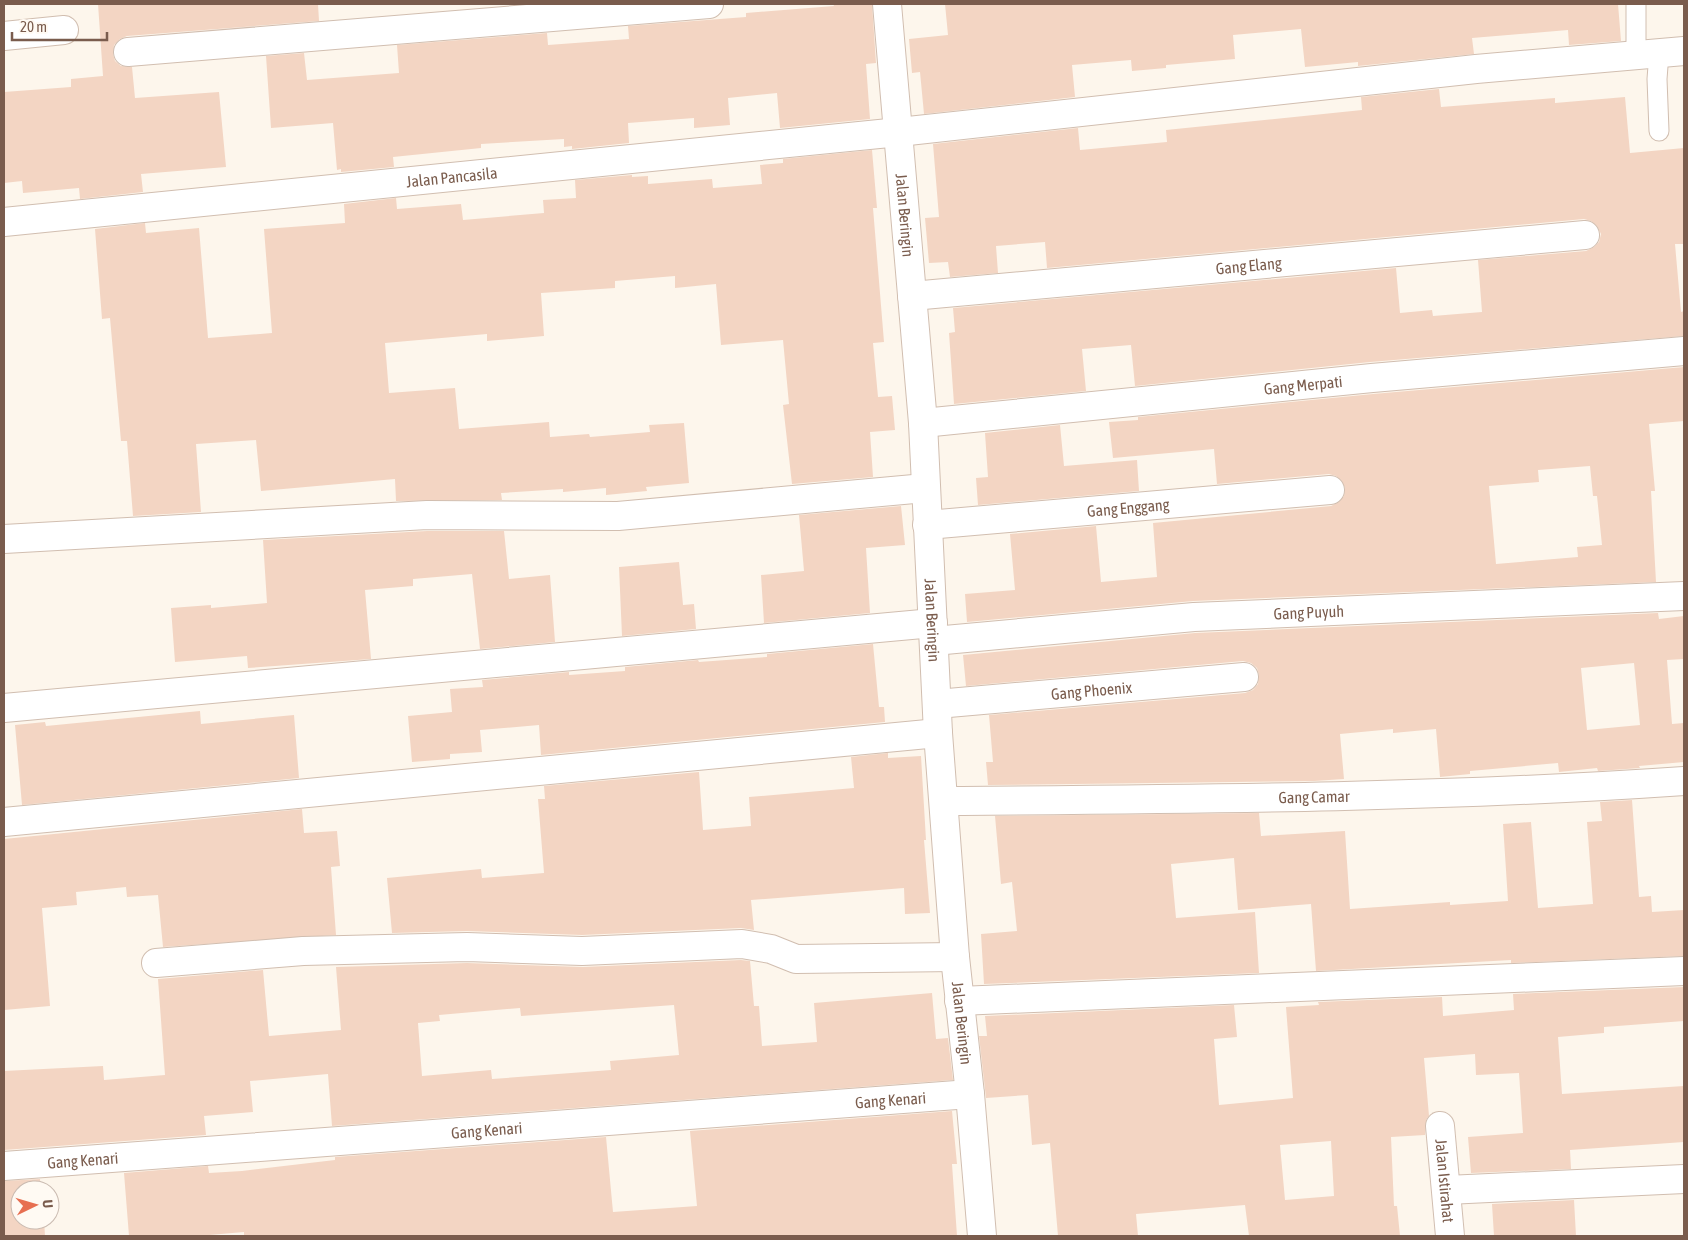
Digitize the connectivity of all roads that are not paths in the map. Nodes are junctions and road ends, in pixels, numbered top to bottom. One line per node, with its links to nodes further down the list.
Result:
1 (708, 4): 6 (street)
2 (887, 4): 9 (street, Jalan Beringin)
3 (1636, 4): 7 (lane)
4 (64, 30): 5 (street)
5 (4, 36)
6 (128, 52)
7 (1660, 53): 8 (lane); 9 (street, Jalan Pancasila)
8 (1660, 131)
9 (898, 132): 10 (street, Jalan Pancasila); 12 (street, Jalan Beringin)
10 (4, 222)
11 (1585, 235): 12 (street, Gang Elang)
12 (912, 296): 14 (street, Jalan Beringin)
13 (1684, 351): 14 (street, Gang Merpati)
14 (923, 423): 15 (street, Jalan Beringin)
15 (926, 488): 17 (street, Jalan Beringin); 18 (street)
16 (1330, 490): 17 (street, Gang Enggang)
17 (927, 525): 20 (street, Jalan Beringin)
18 (4, 539)
19 (1684, 596): 20 (street, Gang Puyuh)
20 (934, 632): 22 (street, Jalan Beringin); 23 (street, Gang Puyuh)
21 (1244, 677): 22 (street, Gang Phoenix)
22 (938, 704): 24 (street, Jalan Beringin)
23 (4, 708)
24 (938, 733): 26 (street, Jalan Beringin); 27 (street)
25 (1684, 781): 26 (street, Gang Camar)
26 (944, 801): 28 (street, Jalan Beringin)
27 (4, 822)
28 (955, 957): 29 (street); 31 (street, Jalan Beringin)
29 (156, 963)
30 (1684, 971): 31 (street)
31 (959, 1001): 32 (street, Jalan Beringin)
32 (970, 1094): 34 (street, Gang Kenari); 37 (street, Jalan Beringin)
33 (1440, 1126): 36 (street, Jalan Istirahat)
34 (4, 1166)
35 (1684, 1179): 36 (street)
36 (1447, 1190): 38 (street, Jalan Istirahat)
37 (982, 1236)
38 (1450, 1236)

